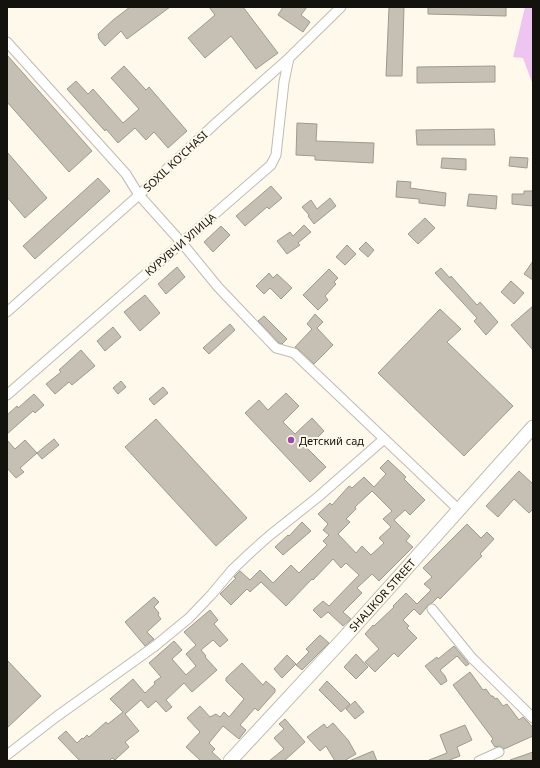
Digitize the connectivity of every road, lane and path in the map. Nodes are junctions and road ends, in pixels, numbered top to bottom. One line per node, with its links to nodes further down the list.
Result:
1 (340, 7): 3 (street, SOXIL KO'CHASI)
2 (7, 42): 4 (street)
3 (289, 58): 4 (street, SOXIL KO'CHASI); 5 (street, КУРУВЧИ УЛИЦА)
4 (139, 195): 5 (street); 6 (street, SOXIL KO'CHASI)
5 (182, 243): 7 (street, КУРУВЧИ УЛИЦА); 9 (street)
6 (7, 312)
7 (7, 395)
8 (533, 427): 10 (street, SHАLIKOR STREET)
9 (384, 439): 10 (street); 14 (street)
10 (458, 509): 15 (street, SHАLIKOR STREET)
11 (432, 609): 12 (street)
12 (533, 718)
13 (499, 752): 16 (street)
14 (7, 755)
15 (230, 761)
16 (479, 761)

